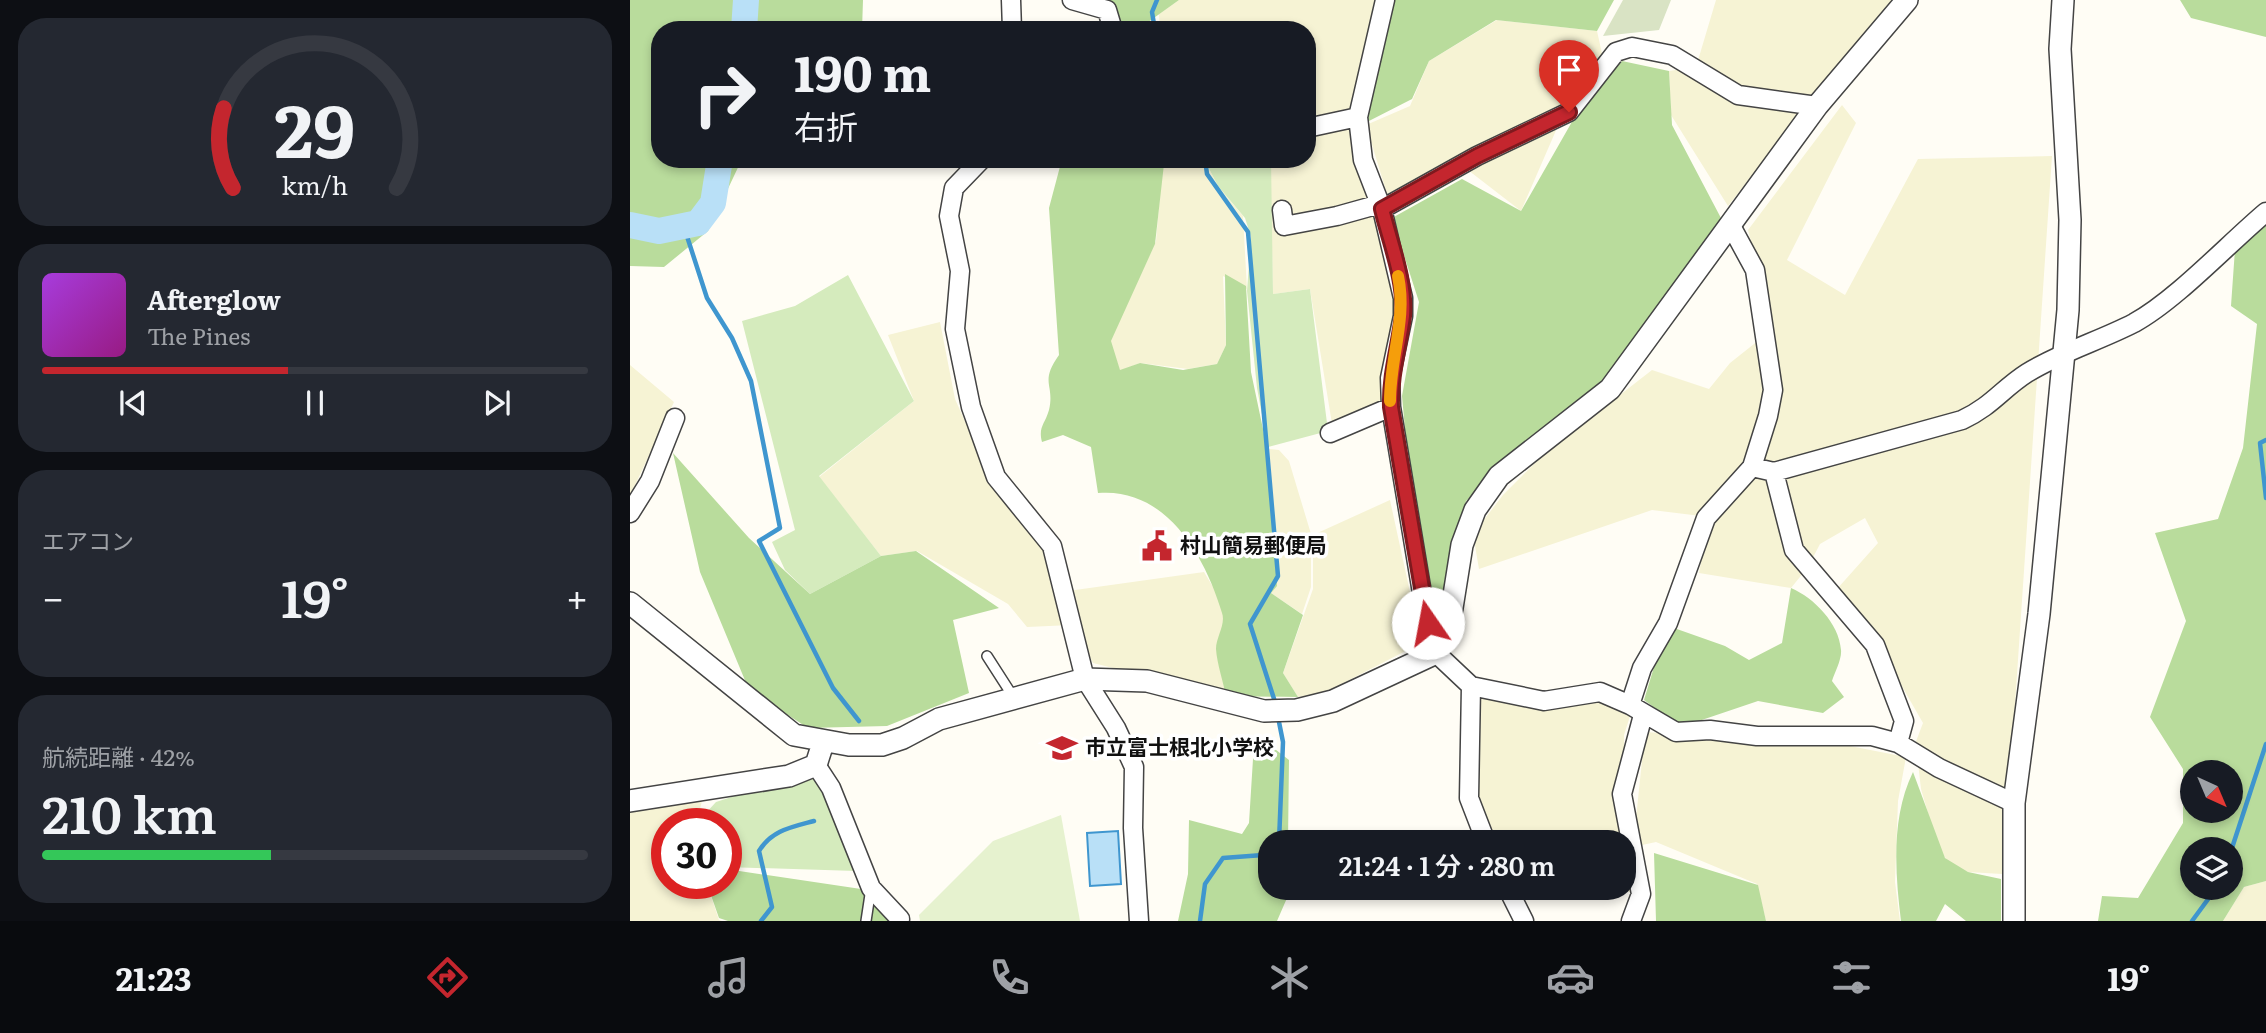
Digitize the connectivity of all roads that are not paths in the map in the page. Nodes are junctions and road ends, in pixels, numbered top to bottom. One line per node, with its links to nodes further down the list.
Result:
1 (1011, 0): 6 (street)
2 (1072, 0): 7 (street)
3 (1385, 0): 9 (street)
4 (1907, 0): 8 (street)
5 (2063, 0): 16 (street)
6 (1012, 21)
7 (1111, 21)
8 (1817, 106): 12 (street); 15 (street)
9 (1358, 117): 10 (street); 12 (street)
10 (1316, 126)
11 (973, 168): 26 (street)
12 (1381, 207): 13 (street); 17 (street)
13 (1282, 210)
14 (2266, 212): 16 (street)
15 (1730, 224): 20 (street); 24 (street)
16 (2065, 352): 21 (street); 34 (street)
17 (1391, 407): 19 (street); 24 (street)
18 (675, 418): 22 (street)
19 (1330, 433)
20 (1752, 467): 21 (street); 29 (street)
21 (1774, 472): 31 (street)
22 (630, 513)
23 (630, 603): 30 (street)
24 (1438, 647): 26 (street); 27 (street)
25 (987, 656): 28 (lane)
26 (1085, 679): 28 (street); 40 (street)
27 (1471, 686): 29 (street); 35 (street)
28 (1015, 700): 30 (street)
29 (1637, 710): 31 (street); 42 (street)
30 (824, 743): 32 (street)
31 (1898, 743): 34 (street)
32 (816, 765): 33 (street); 36 (street)
33 (630, 801)
34 (2014, 803): 43 (street)
35 (1481, 830)
36 (871, 888): 38 (street); 39 (lane)
37 (1514, 900): 41 (street)
38 (900, 920)
39 (866, 921)
40 (1139, 921)
41 (1524, 921)
42 (1631, 921)
43 (2014, 921)

